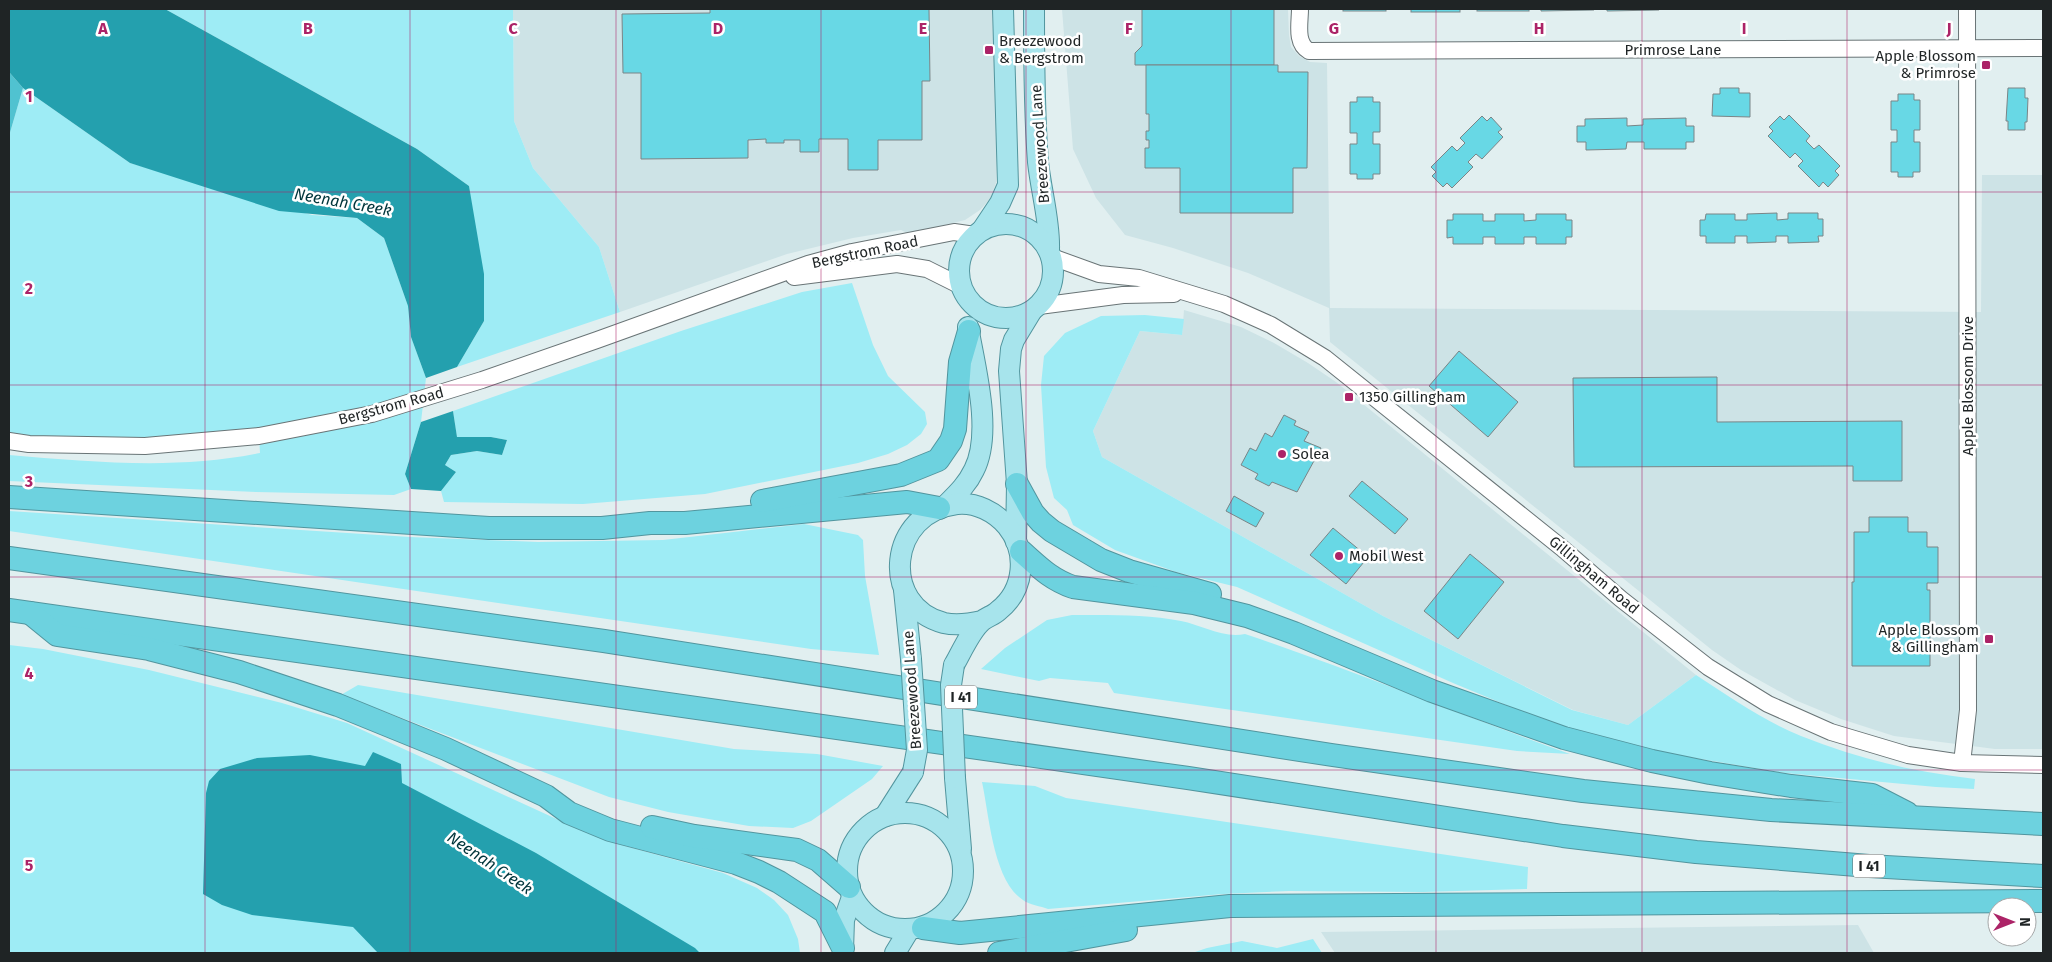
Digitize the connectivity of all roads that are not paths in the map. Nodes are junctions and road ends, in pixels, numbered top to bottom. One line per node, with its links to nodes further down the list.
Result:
1 (1003, 9): 7 (main road, Breezewood Lane)
2 (1034, 9): 8 (main road, Breezewood Lane)
3 (1300, 9): 5 (street, Primrose Lane)
4 (1967, 9): 5 (street, Apple Blossom Drive)
5 (1967, 48): 6 (street, Primrose Lane); 25 (street, Apple Blossom Drive)
6 (2043, 48)
7 (979, 232): 8 (main road); 9 (street, Bergstrom Road); 10 (main road)
8 (1051, 253): 11 (street, Gillingham Road); 12 (main road)
9 (757, 283): 10 (street, Bergstrom Road); 14 (street, Bergstrom Road)
10 (962, 290): 12 (main road); 13 (main road)
11 (1184, 293): 12 (street, Gillingham Road); 25 (street, Gillingham Road)
12 (1035, 309): 15 (main road)
13 (969, 330): 17 (main road); 18 (highway)
14 (9, 441)
15 (1017, 484): 19 (main road); 24 (highway)
16 (9, 497): 18 (highway)
17 (942, 507): 18 (highway); 19 (main road); 21 (main road)
18 (650, 523)
19 (1018, 546): 23 (main road); 24 (highway)
20 (9, 558): 29 (highway, I 41)
21 (903, 585): 23 (main road); 28 (main road, Breezewood Lane, bridge)
22 (19, 611): 27 (highway); 32 (highway, I 41)
23 (982, 621): 31 (main road, bridge)
24 (1294, 633): 29 (highway)
25 (1962, 763): 26 (street, Gillingham Road)
26 (2043, 765)
27 (546, 796): 33 (highway); 37 (highway)
28 (886, 816): 31 (main road); 33 (main road)
29 (1915, 816): 30 (highway, I 41)
30 (2043, 824)
31 (961, 853): 36 (main road)
32 (2043, 876)
33 (850, 892): 36 (main road); 37 (main road)
34 (2043, 901): 35 (highway)
35 (1306, 906): 36 (highway); 39 (highway)
36 (916, 929): 38 (main road)
37 (843, 951)
38 (895, 953)
39 (999, 953)

